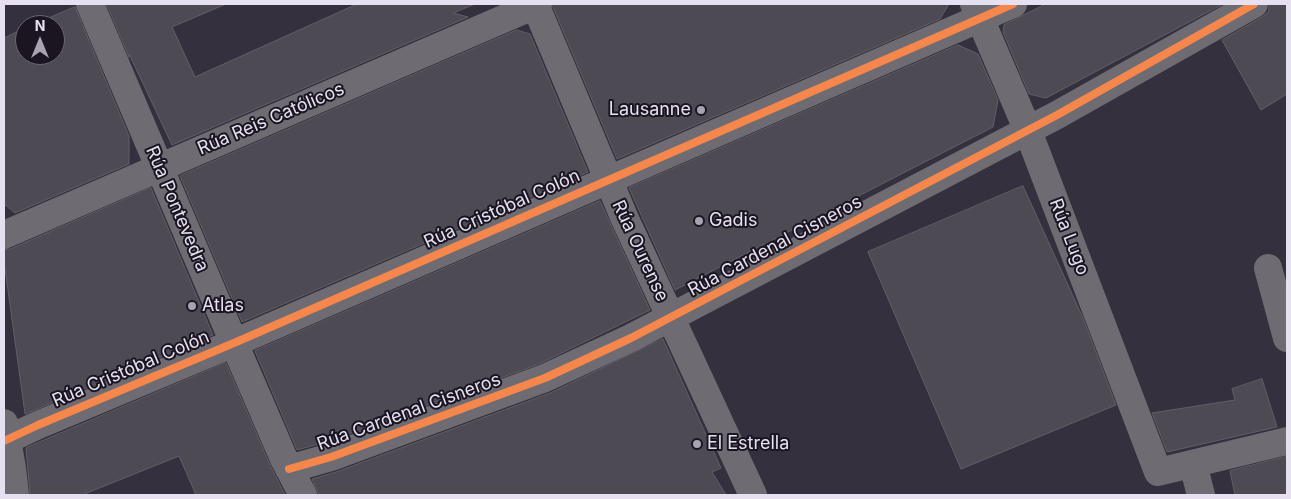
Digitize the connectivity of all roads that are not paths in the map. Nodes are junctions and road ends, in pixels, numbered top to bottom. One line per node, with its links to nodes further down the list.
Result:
1 (90, 4): 7 (street, Rúa Pontevedra)
2 (536, 4): 7 (street, Rúa Reis Católicos); 8 (street, Rúa Ourense)
3 (1013, 4): 5 (street, Rúa Cristóbal Colón)
4 (1254, 4): 6 (street, Rúa Cardenal Cisneros)
5 (977, 11): 6 (street, Rúa Lugo); 8 (street, Rúa Cristóbal Colón)
6 (1028, 130): 11 (street, Rúa Cardenal Cisneros); 16 (street, Rúa Lugo)
7 (159, 168): 9 (street, Rúa Reis Católicos); 13 (street, Rúa Pontevedra)
8 (608, 180): 11 (street, Rúa Ourense); 13 (street, Rúa Cristóbal Colón)
9 (4, 235)
10 (1268, 268): 12 (street)
11 (671, 318): 17 (street, Rúa Cardenal Cisneros); 20 (street, Rúa Ourense)
12 (1287, 338)
13 (234, 343): 14 (street, Rúa Cristóbal Colón); 17 (street, Rúa Pontevedra)
14 (4, 435): 18 (street)
15 (1287, 441): 16 (street)
16 (1193, 464): 21 (street)
17 (289, 469): 19 (street, Rúa Pontevedra)
18 (15, 495)
19 (303, 495)
20 (753, 495)
21 (1201, 495)

